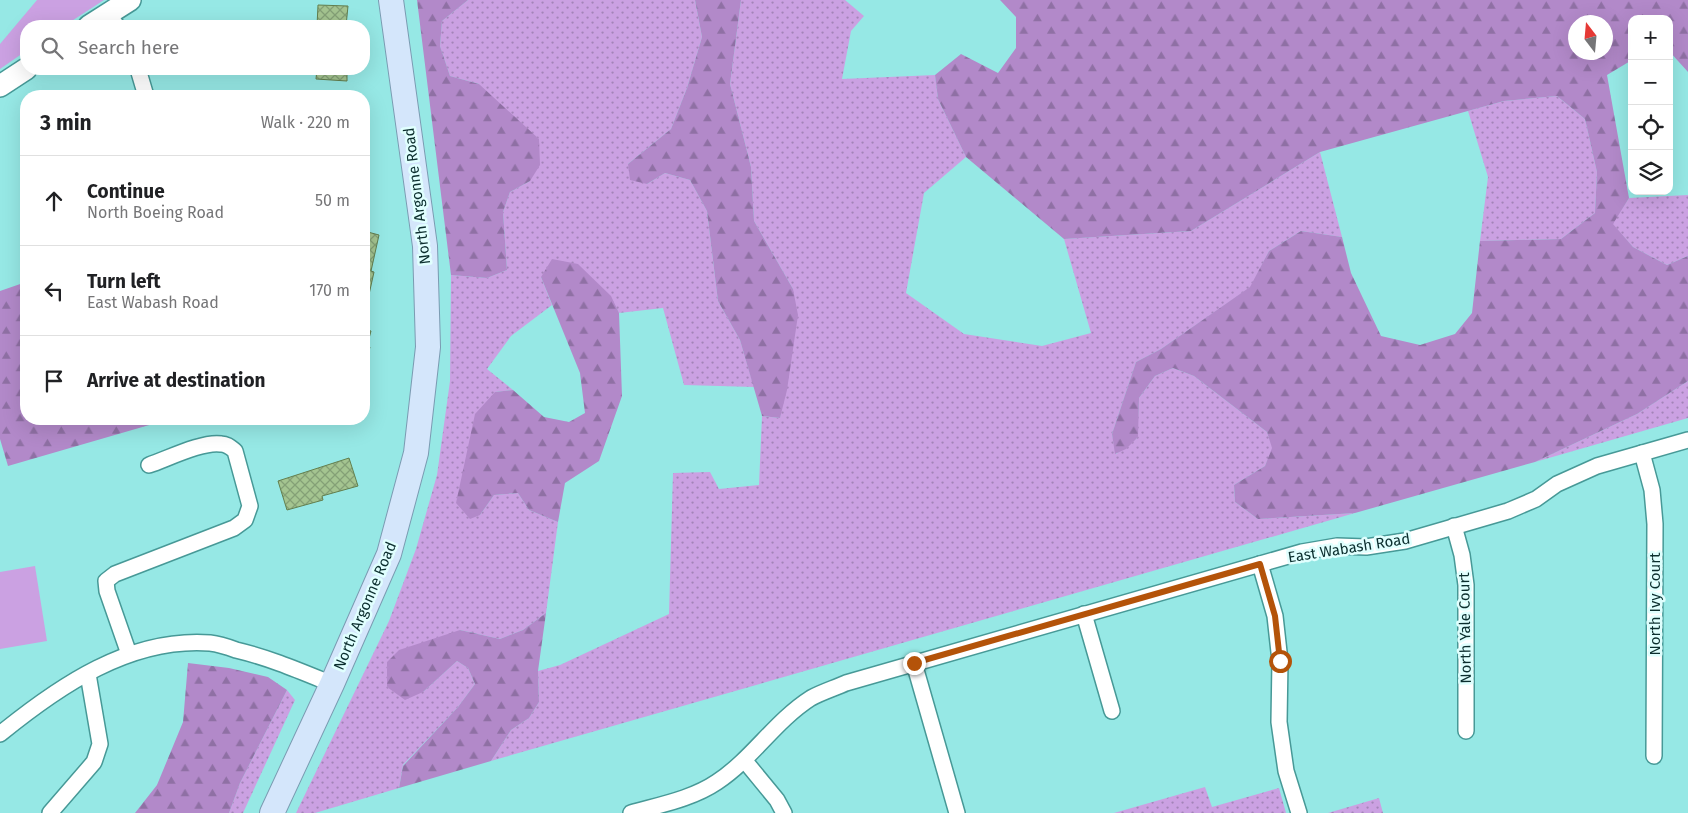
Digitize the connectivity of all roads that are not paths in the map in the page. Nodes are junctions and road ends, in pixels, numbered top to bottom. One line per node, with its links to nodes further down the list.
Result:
1 (130, 0): 3 (street)
2 (391, 0): 17 (main road, North Argonne Road)
3 (112, 20)
4 (20, 73): 6 (street)
5 (140, 75): 7 (street)
6 (0, 86)
7 (144, 90)
8 (1688, 440): 9 (street, East Wabash Road)
9 (1642, 453): 11 (street, East Wabash Road); 21 (street, North Ivy Court)
10 (149, 465): 14 (street)
11 (1454, 526): 12 (street, East Wabash Road); 19 (street, North Yale Court)
12 (1260, 564): 13 (street, East Wabash Road); 28 (street)
13 (1084, 614): 15 (street, East Wabash Road); 18 (street)
14 (129, 654): 16 (street); 17 (street)
15 (914, 663): 22 (street, East Wabash Road); 27 (street)
16 (88, 674): 20 (street); 23 (street)
17 (332, 684): 24 (main road, North Argonne Road)
18 (1112, 711)
19 (1466, 732)
20 (0, 734)
21 (1654, 756)
22 (745, 761): 25 (street, East Wabash Road); 26 (street)
23 (50, 813)
24 (272, 813)
25 (631, 813)
26 (784, 813)
27 (957, 813)
28 (1299, 813)

